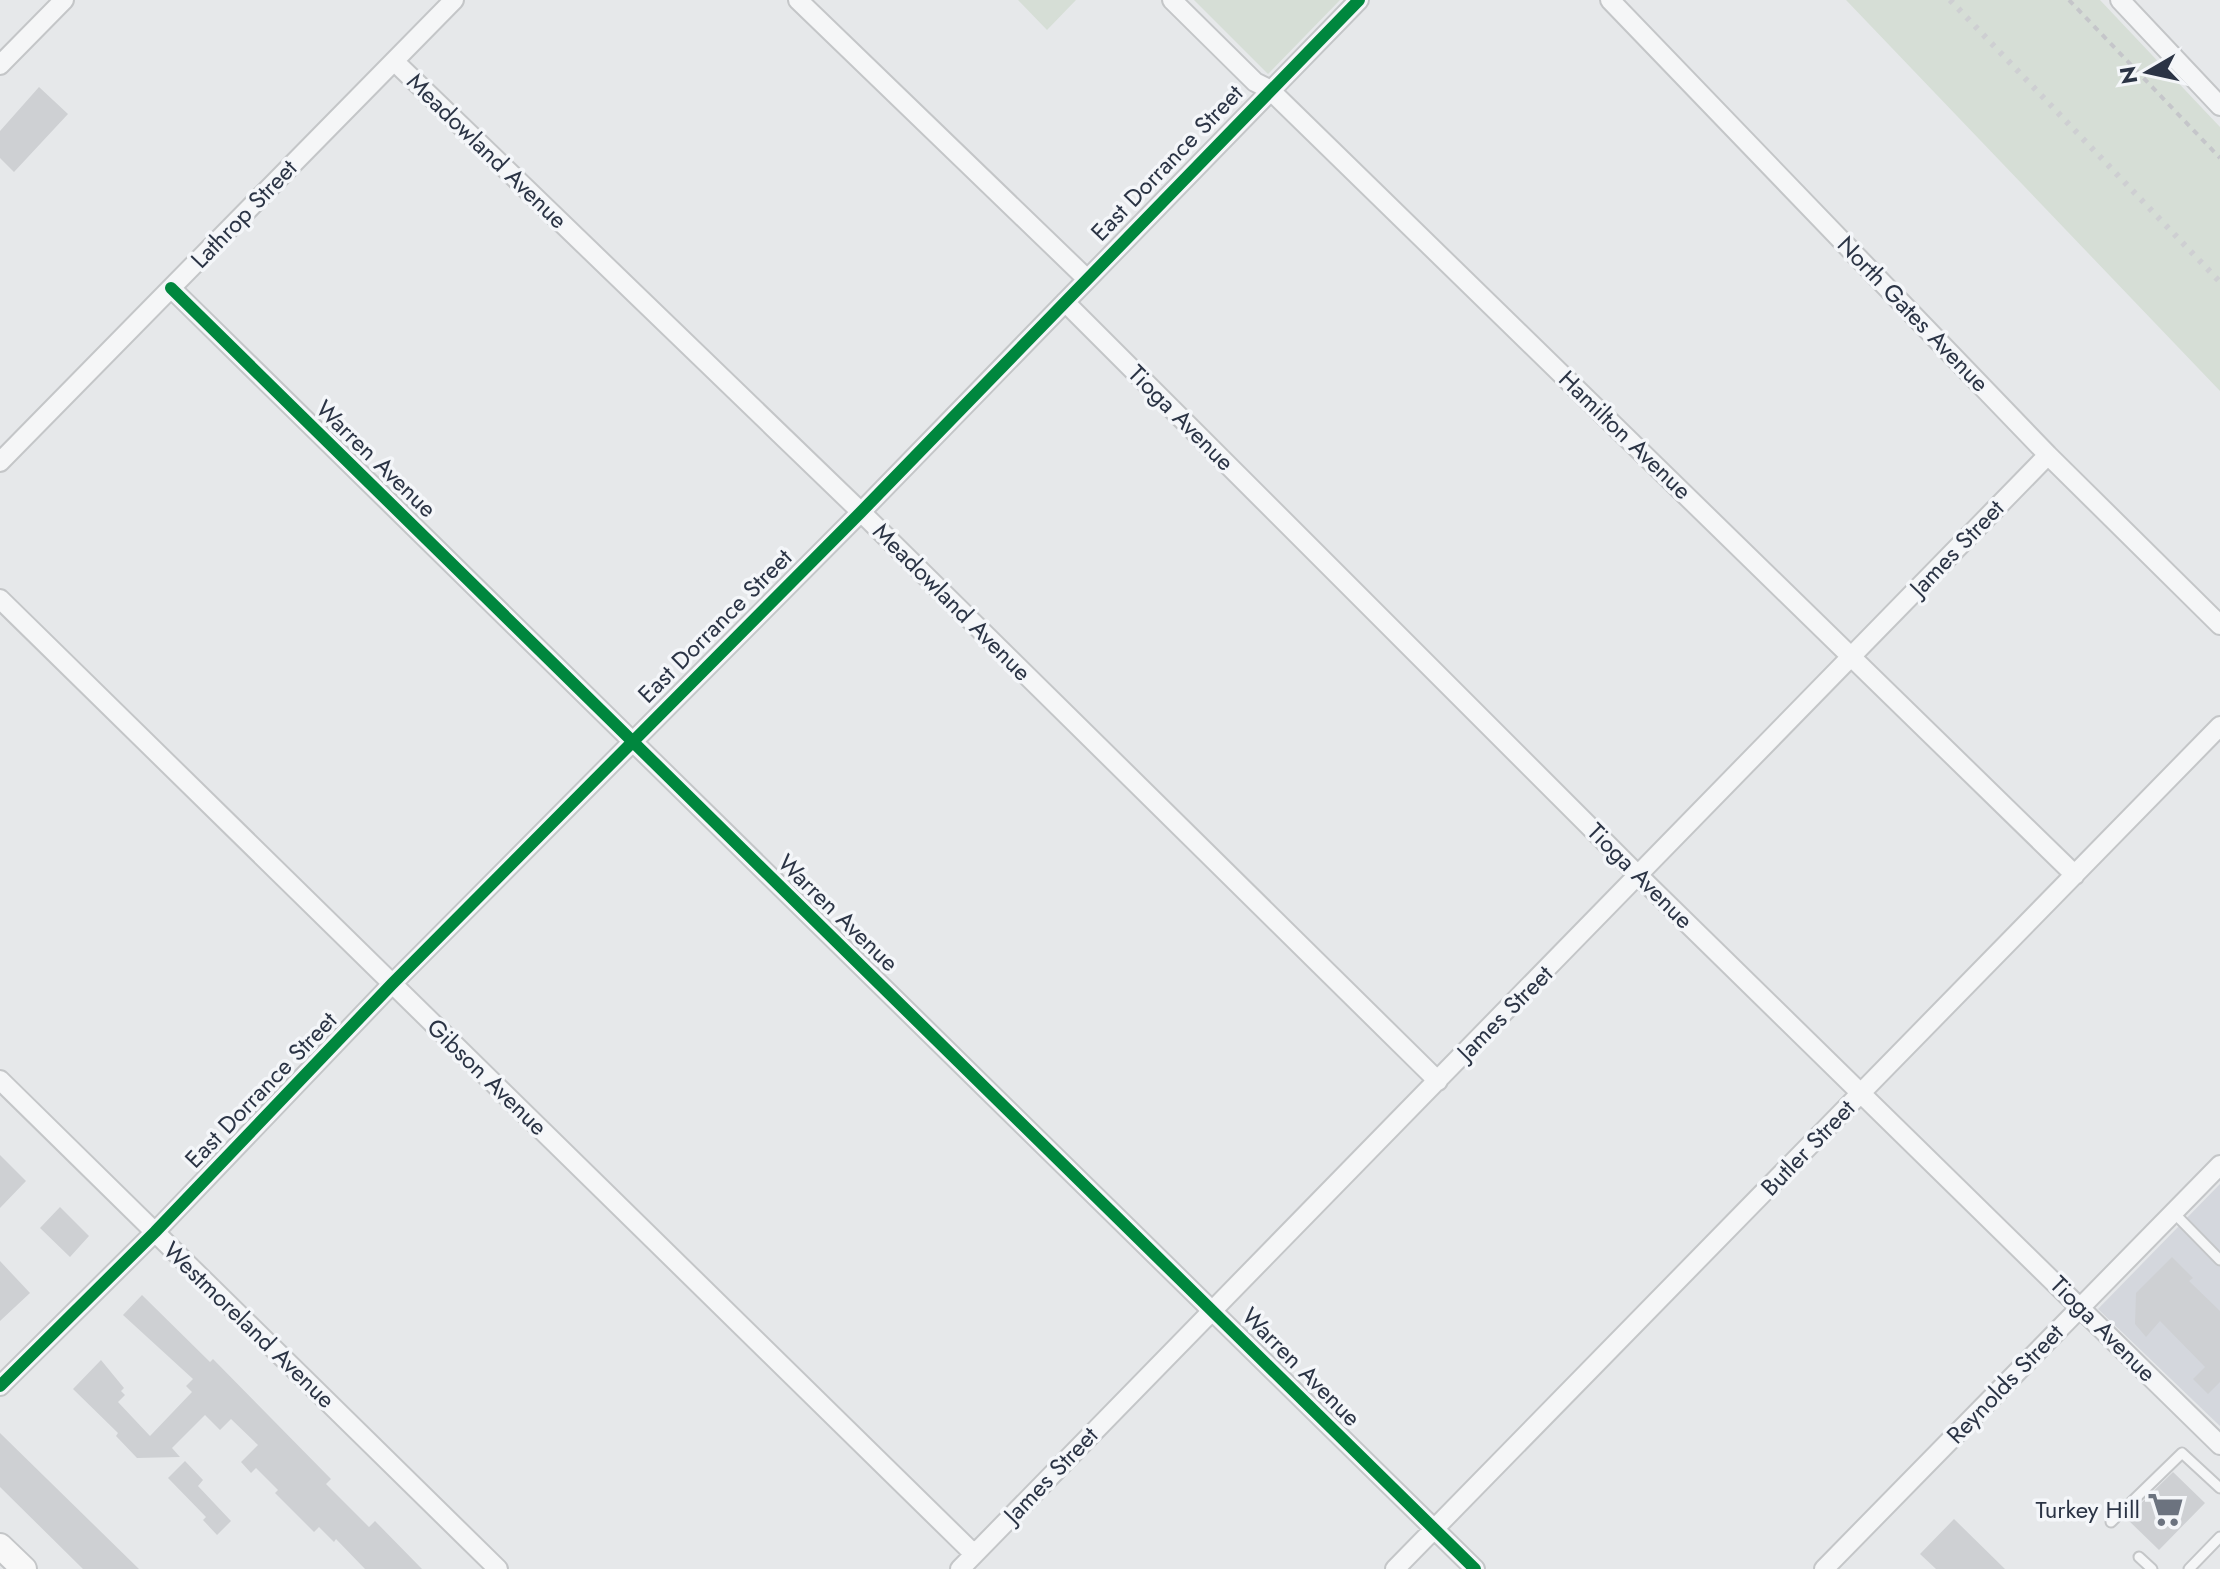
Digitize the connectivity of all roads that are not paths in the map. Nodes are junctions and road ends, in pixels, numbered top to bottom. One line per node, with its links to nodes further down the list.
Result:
1 (64, 0): 9 (street)
2 (454, 0): 8 (street, Lathrop Street)
3 (798, 0): 12 (street)
4 (1172, 0): 10 (street, Hamilton Avenue)
5 (1359, 0): 10 (street, East Dorrance Street)
6 (1610, 0): 15 (street, North Gates Avenue)
7 (2120, 0): 11 (street)
8 (394, 61): 13 (street, Lathrop Street); 17 (street, Meadowland Avenue)
9 (0, 65)
10 (1269, 89): 12 (street, East Dorrance Street); 20 (street, Hamilton Avenue)
11 (2220, 106)
12 (1087, 279): 14 (street, East Dorrance Street)
13 (171, 288): 16 (street, Lathrop Street); 22 (street, Warren Avenue)
14 (1065, 302): 17 (street, East Dorrance Street); 24 (street, Tioga Avenue)
15 (2048, 455): 19 (street, North Gates Avenue); 20 (street, James Street)
16 (0, 462)
17 (861, 512): 22 (street, East Dorrance Street); 27 (street, Meadowland Avenue)
18 (0, 599): 25 (street, Gibson Avenue)
19 (2220, 625)
20 (1852, 655): 23 (street, Hamilton Avenue); 24 (street, James Street)
21 (2220, 726): 23 (street, Butler Street)
22 (631, 740): 25 (street, East Dorrance Street); 34 (street, Warren Avenue)
23 (2075, 875): 28 (street, Butler Street)
24 (1640, 877): 27 (street, James Street); 28 (street, Tioga Avenue)
25 (392, 984): 31 (street, East Dorrance Street); 42 (street, Gibson Avenue)
26 (0, 1080): 31 (street, Westmoreland Avenue)
27 (1438, 1081): 34 (street, James Street)
28 (1861, 1094): 33 (street, Tioga Avenue); 39 (street, Butler Street)
29 (2219, 1168): 30 (street, Reynolds Street)
30 (2173, 1212): 32 (lane); 33 (street, Reynolds Street)
31 (155, 1232): 35 (street, East Dorrance Street); 45 (street, Westmoreland Avenue)
32 (2220, 1260)
33 (2080, 1306): 36 (street, Tioga Avenue); 49 (street, Reynolds Street)
34 (1211, 1309): 39 (street, Warren Avenue); 42 (street, James Street)
35 (0, 1386)
36 (2220, 1445)
37 (2220, 1488): 38 (lane)
38 (2111, 1522)
39 (1433, 1530): 47 (street, Butler Street); 48 (street, Warren Avenue)
40 (2220, 1537): 51 (lane)
41 (0, 1546): 44 (main road)
42 (974, 1554): 46 (street, James Street)
43 (2139, 1557): 50 (lane)
44 (24, 1569)
45 (498, 1569)
46 (960, 1569)
47 (1395, 1569)
48 (1475, 1569)
49 (1824, 1569)
50 (2152, 1569)
51 (2189, 1569)

